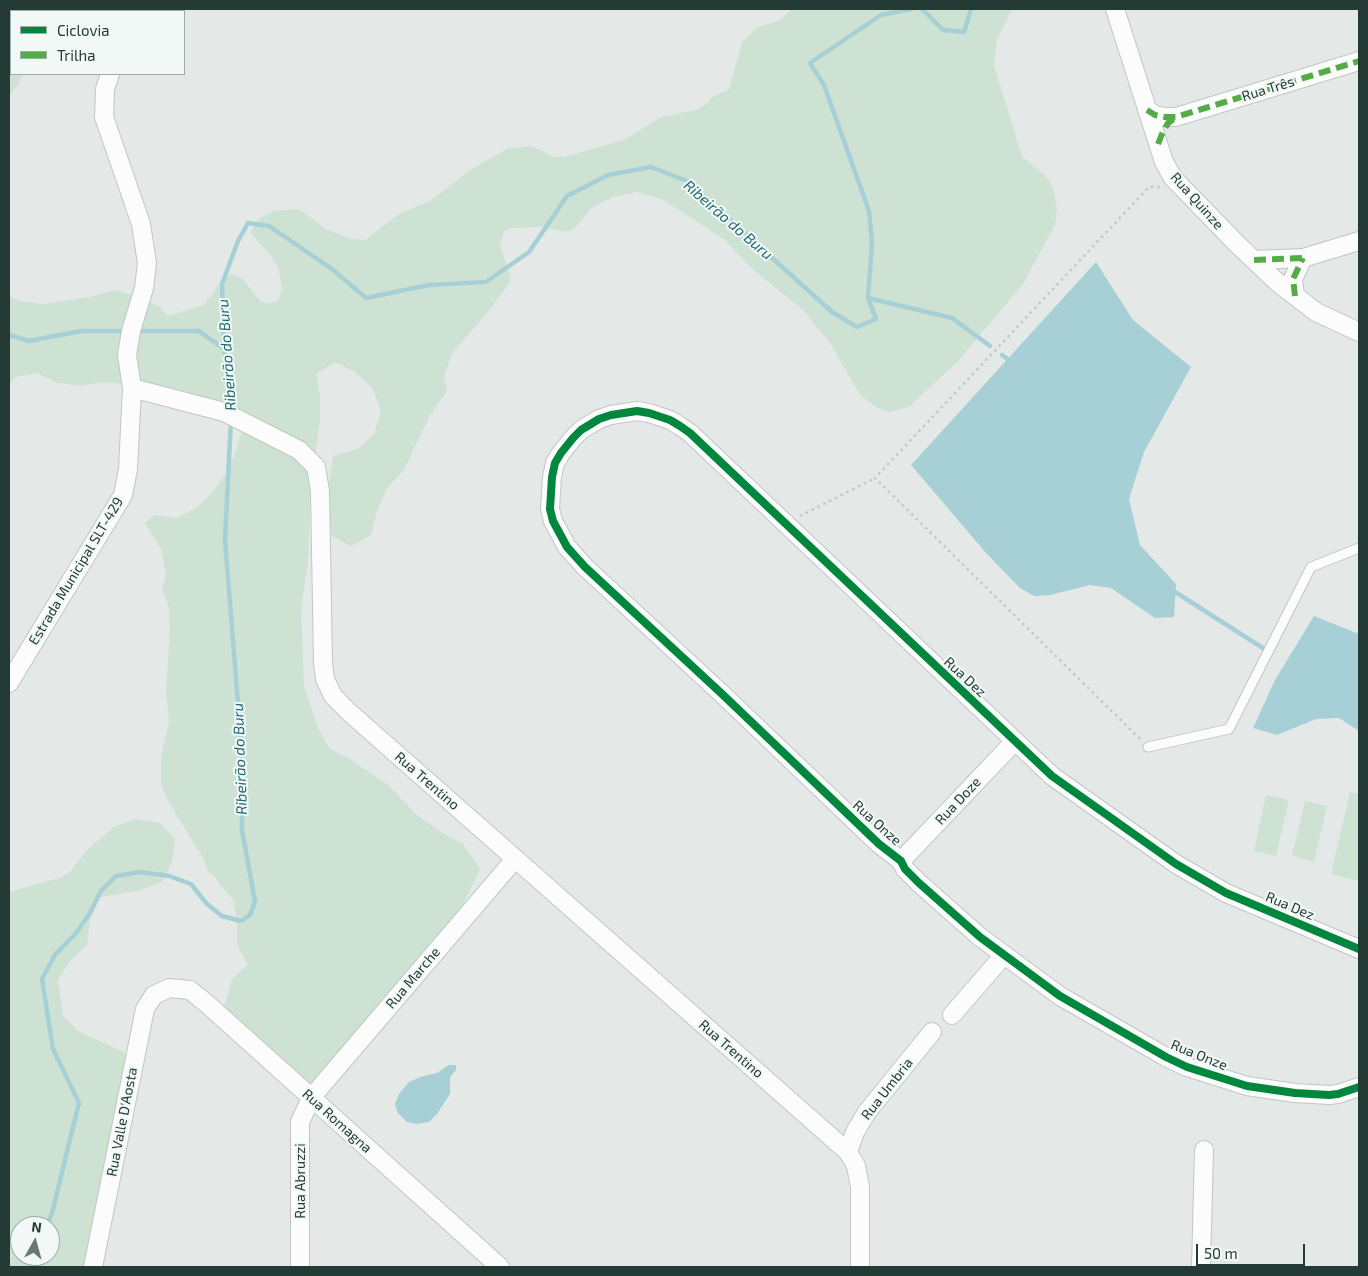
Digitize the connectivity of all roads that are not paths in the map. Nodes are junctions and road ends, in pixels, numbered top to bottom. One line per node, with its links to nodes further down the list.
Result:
1 (1115, 9): 4 (street, Rua Quinze)
2 (1359, 61): 5 (street, Rua Três)
3 (110, 75): 12 (street, Estrada Municipal SLT-429)
4 (1147, 110): 5 (street, Rua Três); 6 (street, Rua Quinze)
5 (1176, 117): 6 (street)
6 (1158, 144): 9 (street, Rua Quinze)
7 (1359, 241): 8 (street)
8 (1303, 258): 9 (street); 10 (street)
9 (1254, 260): 10 (street, Rua Quinze)
10 (1295, 296): 11 (street, Rua Quinze)
11 (1359, 332)
12 (132, 388): 15 (street, Estrada Municipal SLT-429); 18 (street, Rua Trentino)
13 (581, 430): 16 (street, Rua Dez); 19 (street, Rua Onze)
14 (1359, 548): 17 (lane)
15 (9, 682)
16 (1015, 741): 19 (street, Rua Doze); 20 (street, Rua Dez)
17 (1148, 747)
18 (515, 859): 26 (street, Rua Marche); 28 (street, Rua Trentino)
19 (901, 861): 21 (street, Rua Onze)
20 (1359, 949)
21 (1004, 955): 23 (street); 25 (street, Rua Onze)
22 (168, 988): 26 (street, Rua Romagna); 29 (street, Rua Valle D'Aosta)
23 (952, 1015)
24 (932, 1032): 28 (street, Rua Umbria)
25 (1359, 1087)
26 (311, 1098): 30 (street, Rua Abruzzi); 31 (street, Rua Romagna)
27 (1204, 1150): 33 (street)
28 (848, 1152): 32 (street)
29 (93, 1267)
30 (300, 1267)
31 (500, 1267)
32 (860, 1267)
33 (1201, 1267)

